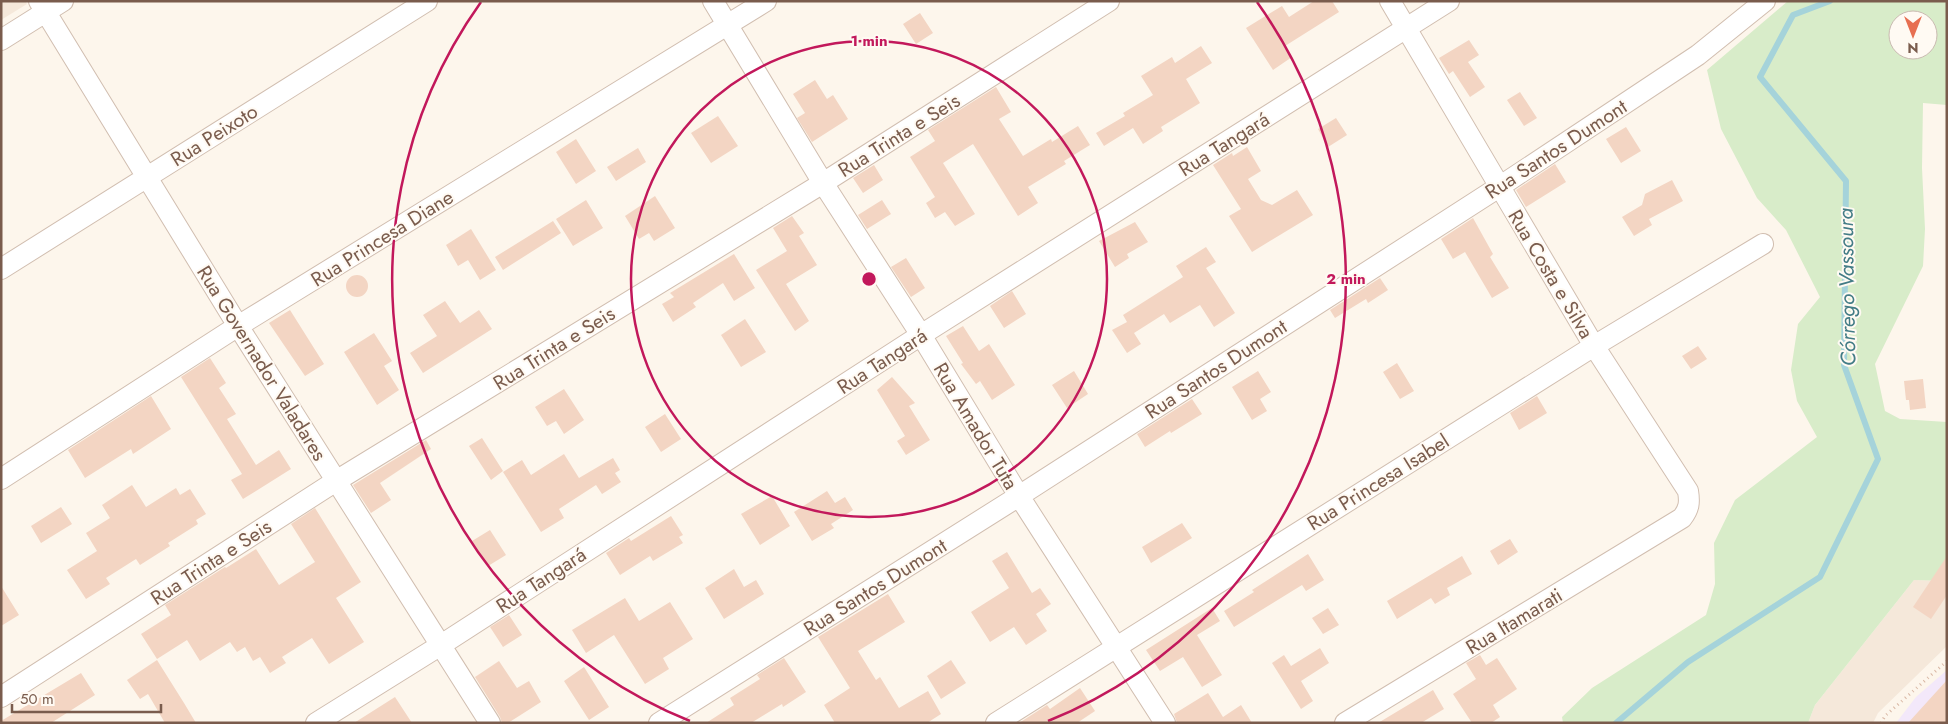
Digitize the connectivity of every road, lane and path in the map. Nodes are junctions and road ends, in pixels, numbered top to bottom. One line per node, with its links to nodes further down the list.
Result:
1 (63, 1): 9 (street)
2 (427, 1): 13 (street, Rua Peixoto)
3 (713, 1): 10 (street, Rua Amador Tuta)
4 (766, 1): 10 (street, Rua Princesa Diane)
5 (1109, 1): 14 (street, Rua Trinta e Seis)
6 (1390, 1): 11 (street, Rua Costa e Silva)
7 (1449, 1): 11 (street, Rua Tangará)
8 (1765, 1): 15 (street, Rua Santos Dumont)
9 (42, 7): 12 (street); 13 (street, Rua Governador Valadares)
10 (728, 25): 14 (street, Rua Amador Tuta); 18 (street, Rua Princesa Diane)
11 (1407, 28): 15 (street, Rua Costa e Silva); 19 (street, Rua Tangará)
12 (1, 40)
13 (146, 178): 17 (street, Rua Peixoto); 18 (street, Rua Governador Valadares)
14 (823, 182): 19 (street, Rua Amador Tuta); 22 (street, Rua Trinta e Seis)
15 (1499, 186): 20 (street, Rua Costa e Silva); 23 (street, Rua Santos Dumont)
16 (1763, 244): 20 (street, Rua Princesa Isabel)
17 (1, 269)
18 (238, 326): 21 (street, Rua Princesa Diane); 22 (street, Rua Governador Valadares)
19 (921, 336): 23 (street, Rua Amador Tuta); 25 (street, Rua Tangará)
20 (1594, 346): 24 (street, Rua Costa e Silva); 26 (street, Rua Princesa Isabel)
21 (1, 479)
22 (336, 482): 25 (street, Rua Governador Valadares); 28 (street, Rua Trinta e Seis)
23 (1019, 496): 26 (street, Rua Amador Tuta); 31 (street, Rua Santos Dumont)
24 (1682, 518): 34 (street, Rua Itamarati)
25 (441, 645): 29 (street, Rua Tangará); 30 (street, Rua Governador Valadares)
26 (1117, 646): 32 (street, Rua Princesa Isabel); 33 (street, Rua Amador Tuta)
27 (1947, 661): 35 (path)
28 (1, 697)
29 (316, 723)
30 (490, 723)
31 (659, 723)
32 (996, 723)
33 (1165, 723)
34 (1345, 723)
35 (1881, 723)

